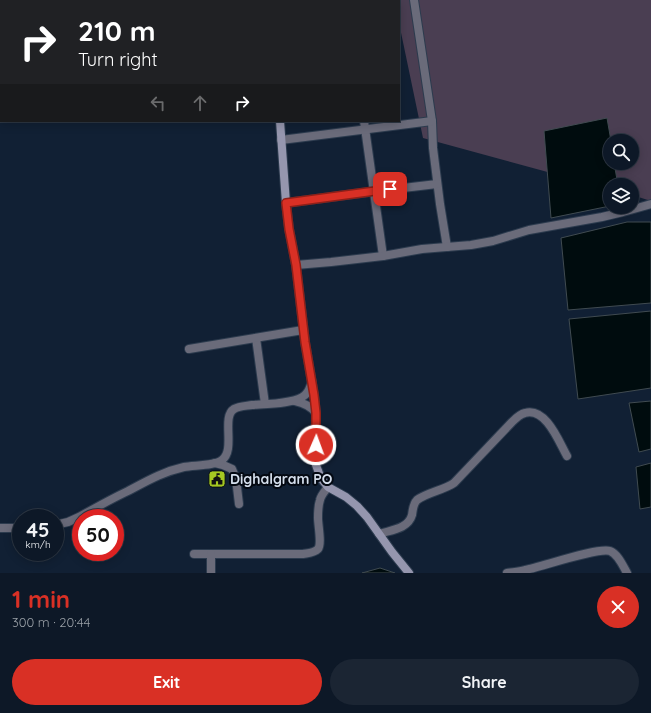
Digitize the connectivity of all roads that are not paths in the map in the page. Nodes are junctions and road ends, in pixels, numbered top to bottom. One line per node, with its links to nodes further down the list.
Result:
1 (414, 0): 2 (street)
2 (432, 121): 4 (street); 6 (street)
3 (280, 122): 5 (main road)
4 (364, 125): 5 (street); 7 (street)
5 (281, 140): 8 (main road)
6 (437, 184): 7 (street); 10 (street)
7 (374, 191): 8 (street); 11 (street)
8 (286, 203): 12 (main road)
9 (651, 204): 10 (street)
10 (447, 247): 11 (street)
11 (383, 256): 12 (street)
12 (296, 265): 13 (main road)
13 (303, 330): 14 (street); 16 (main road)
14 (256, 338): 15 (street); 18 (street)
15 (189, 349)
16 (312, 382): 17 (street); 19 (main road)
17 (295, 401): 18 (street); 19 (street)
18 (265, 404): 21 (street)
19 (316, 413): 22 (main road)
20 (566, 456): 27 (street)
21 (215, 463): 23 (street); 24 (street)
22 (328, 487): 27 (main road); 29 (street)
23 (239, 504)
24 (64, 523)
25 (0, 528): 26 (street)
26 (12, 528)
27 (379, 534): 31 (main road)
28 (194, 554): 29 (street)
29 (211, 554): 30 (street)
30 (211, 573)
31 (409, 573)
32 (507, 573): 33 (street)
33 (627, 573)

